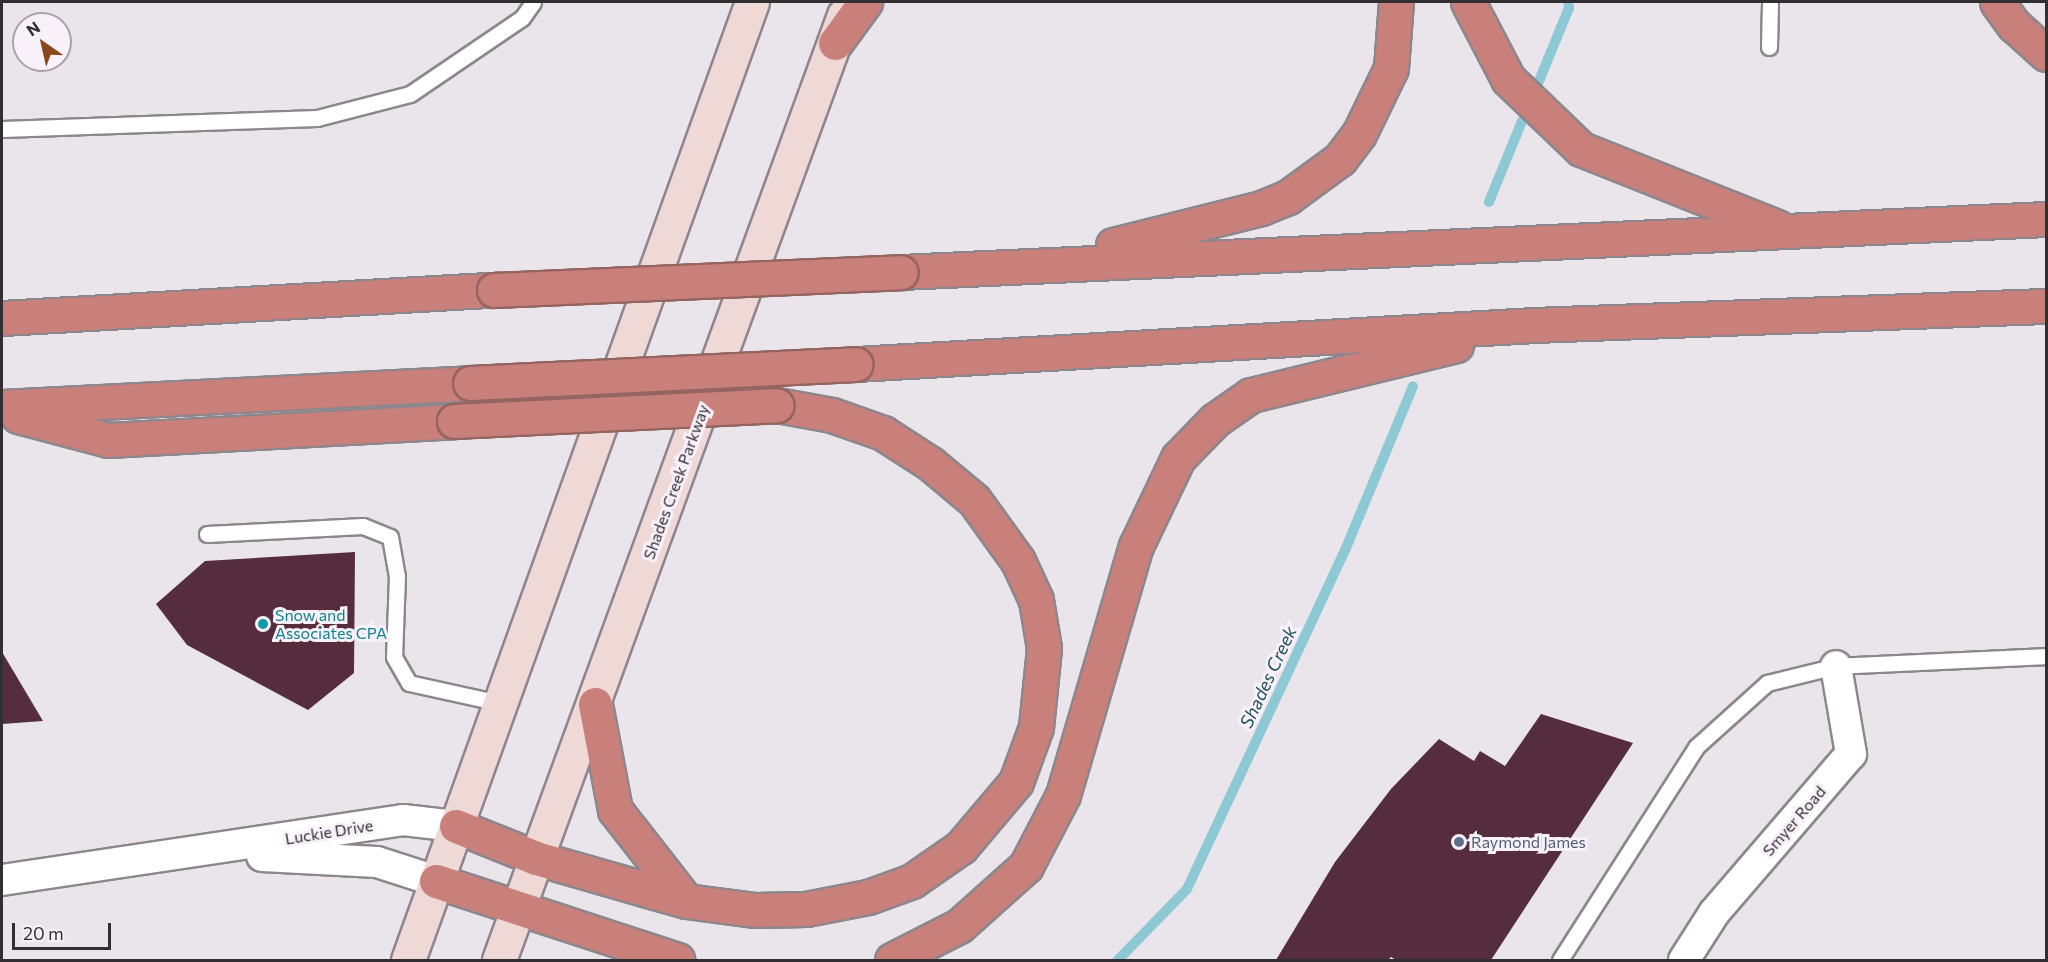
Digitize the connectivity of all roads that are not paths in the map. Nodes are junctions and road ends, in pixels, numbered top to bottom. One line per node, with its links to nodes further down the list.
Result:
1 (533, 2): 12 (lane)
2 (752, 2): 23 (main road)
3 (848, 2): 9 (main road, Shades Creek Parkway)
4 (865, 2): 9 (highway)
5 (1396, 2): 15 (highway)
6 (1468, 2): 14 (highway)
7 (1770, 2): 10 (lane)
8 (1997, 2): 11 (highway)
9 (835, 43): 24 (main road, Shades Creek Parkway)
10 (1769, 47)
11 (2046, 54)
12 (2, 129)
13 (2046, 219): 14 (highway)
14 (1787, 231): 15 (highway)
15 (1036, 264): 17 (highway, bridge)
16 (2046, 306): 18 (highway)
17 (2, 318)
18 (1534, 325): 19 (highway, bridge); 35 (highway)
19 (2, 409): 30 (highway, bridge)
20 (207, 534): 23 (lane)
21 (2046, 656): 22 (lane)
22 (1836, 666): 36 (lane); 37 (street, Smyer Road)
23 (500, 703): 25 (main road)
24 (595, 704): 27 (main road, Shades Creek Parkway); 30 (highway)
25 (456, 826): 26 (street, Luckie Drive); 27 (highway); 29 (main road)
26 (202, 853): 28 (street, Luckie Drive); 29 (street, Luckie Drive)
27 (536, 858): 30 (highway); 31 (main road, Shades Creek Parkway)
28 (2, 880)
29 (436, 881): 31 (highway); 32 (main road)
30 (686, 901)
31 (517, 907): 33 (main road, Shades Creek Parkway); 34 (highway)
32 (408, 960)
33 (498, 960)
34 (677, 960)
35 (892, 960)
36 (1560, 960)
37 (1684, 960)

